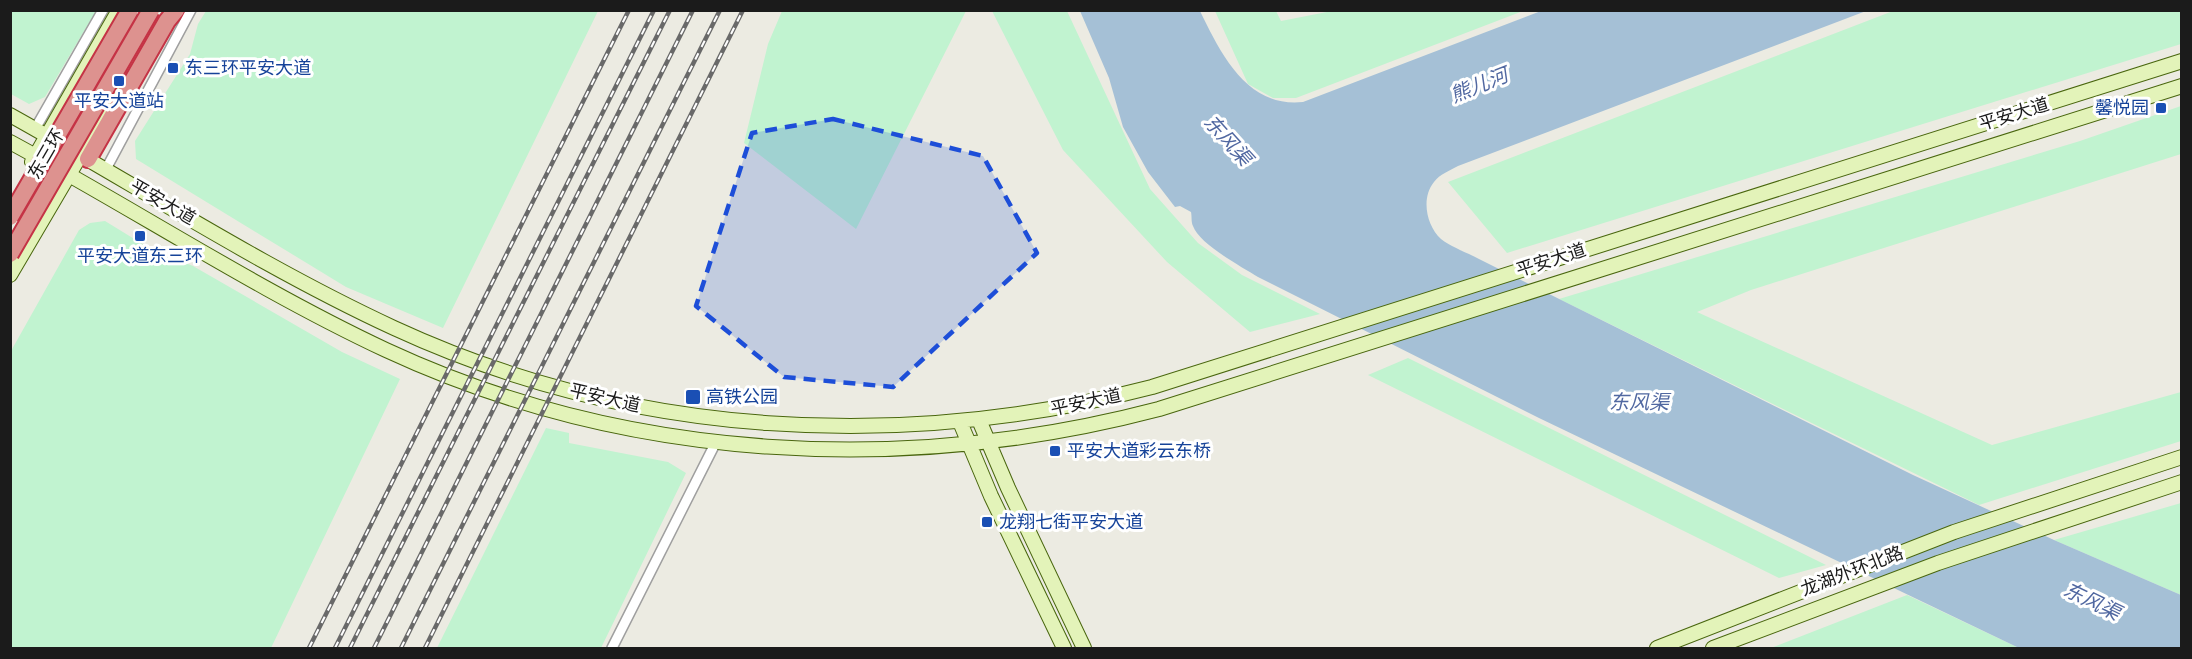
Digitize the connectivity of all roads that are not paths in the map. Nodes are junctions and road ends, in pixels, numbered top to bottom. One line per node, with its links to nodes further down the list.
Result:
1 (103, 10): 11 (street)
2 (119, 10): 11 (main road)
3 (130, 10): 18 (highway, 东三环, bridge)
4 (151, 10): 19 (highway, 东三环, bridge)
5 (165, 10): 14 (main road)
6 (176, 10): 14 (highway)
7 (191, 10): 15 (street)
8 (2181, 61): 21 (main road, 平安大道)
9 (2181, 86): 24 (main road, 平安大道)
10 (10, 115): 11 (main road, 平安大道)
11 (41, 132): 13 (main road); 14 (main road, 平安大道)
12 (10, 142): 13 (main road, 平安大道)
13 (36, 156): 16 (main road, 平安大道); 17 (main road)
14 (84, 157): 15 (main road, 平安大道); 16 (main road)
15 (106, 169): 22 (main road, 平安大道)
16 (69, 174): 20 (main road); 23 (main road, 平安大道)
17 (10, 200)
18 (10, 217)
19 (10, 254)
20 (10, 275)
21 (979, 420): 22 (main road, 平安大道); 24 (main road)
22 (960, 422): 25 (main road)
23 (716, 442): 25 (main road, 平安大道); 28 (street)
24 (989, 442): 25 (main road, 平安大道); 30 (main road)
25 (969, 444): 29 (main road)
26 (2181, 457): 31 (main road, 龙湖外环北路)
27 (2181, 482): 32 (main road, 龙湖外环北路)
28 (612, 648)
29 (1064, 648)
30 (1084, 648)
31 (1657, 648)
32 (1713, 648)

